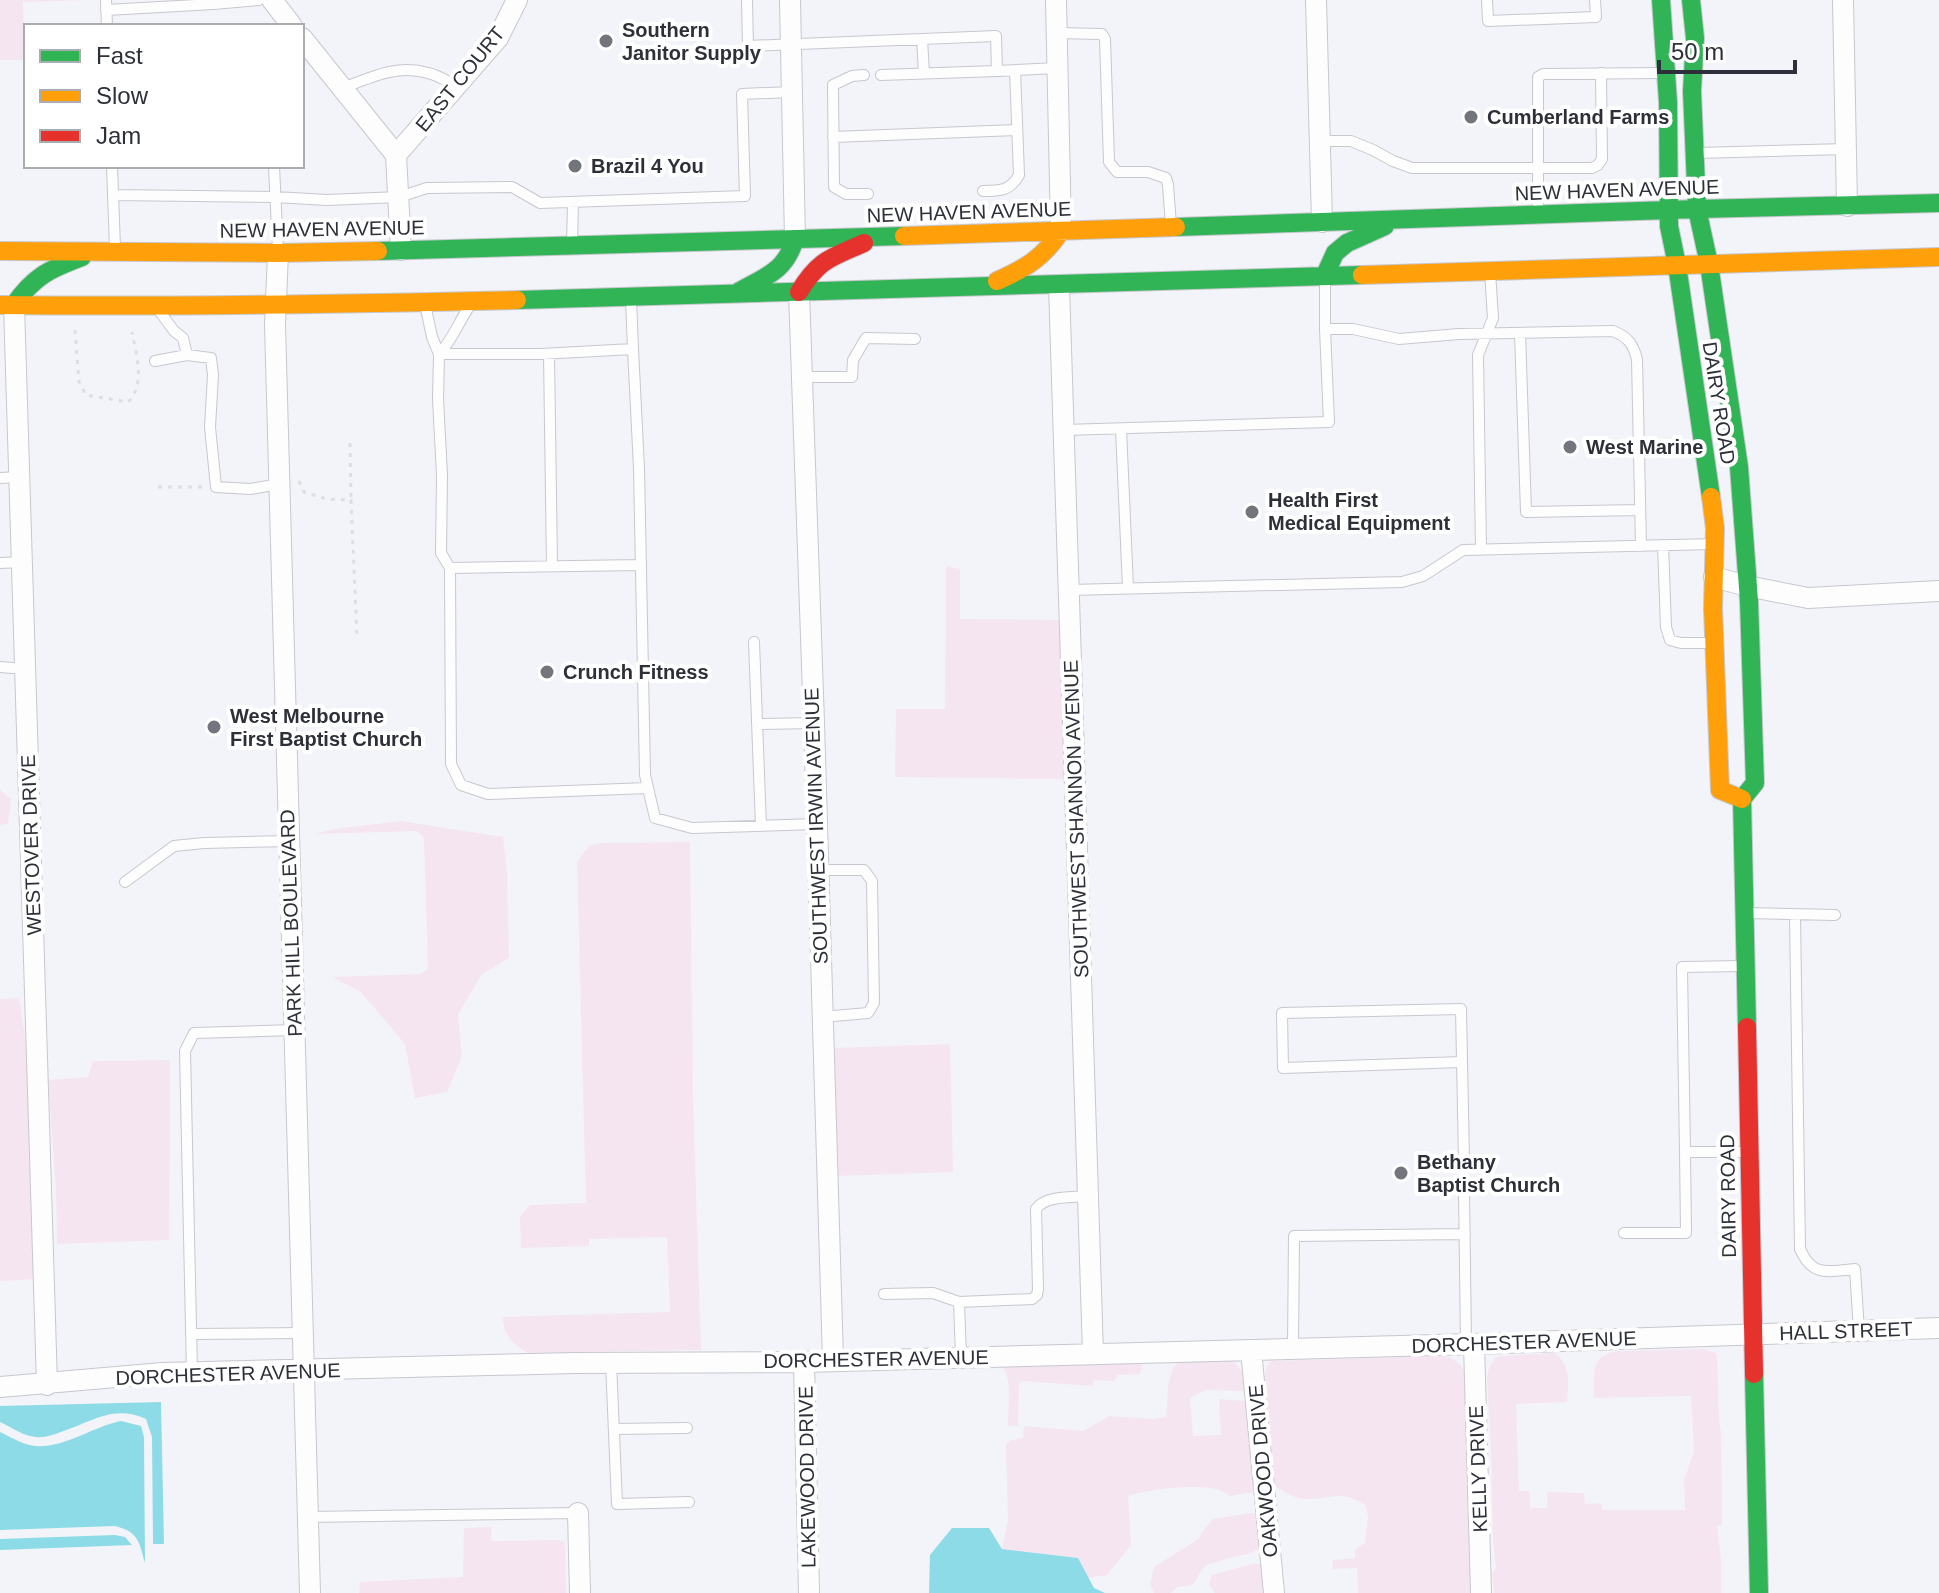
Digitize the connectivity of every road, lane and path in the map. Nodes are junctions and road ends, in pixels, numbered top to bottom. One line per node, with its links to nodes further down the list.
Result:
1 (259, 0): 13 (lane)
2 (272, 0): 14 (street)
3 (517, 0): 27 (street, EAST COURT)
4 (747, 0): 18 (lane)
5 (790, 0): 18 (street)
6 (1056, 0): 15 (street)
7 (1316, 0): 32 (street)
8 (1487, 0): 9 (lane)
9 (1595, 0)
10 (1661, 0): 24 (main road, DAIRY ROAD)
11 (1691, 0): 34 (main road, DAIRY ROAD)
12 (1843, 0): 33 (street)
13 (106, 5)
14 (290, 24)
15 (1056, 33): 19 (street); 52 (lane)
16 (922, 39): 18 (lane); 21 (lane); 22 (lane)
17 (304, 40): 28 (street)
18 (791, 44): 29 (street)
19 (1057, 68): 20 (lane); 53 (street)
20 (1015, 70): 21 (lane); 30 (lane)
21 (997, 71): 22 (lane)
22 (924, 73): 26 (lane)
23 (1601, 73): 24 (lane); 38 (lane); 38 (lane)
24 (1666, 73): 48 (main road, DAIRY ROAD)
25 (864, 75): 31 (lane)
26 (881, 75)
27 (457, 86): 28 (lane); 35 (street, EAST COURT)
28 (343, 88): 35 (street)
29 (792, 92): 44 (lane); 55 (street)
30 (1017, 130): 31 (lane); 39 (lane)
31 (833, 137): 40 (lane)
32 (1320, 141): 38 (lane); 51 (street)
33 (1846, 149): 34 (lane); 46 (street)
34 (1695, 153): 47 (main road, DAIRY ROAD)
35 (396, 155): 43 (street)
36 (112, 168): 41 (lane)
37 (274, 168): 42 (lane)
38 (1537, 168): 49 (lane)
39 (983, 191)
40 (868, 194)
41 (113, 195): 42 (lane); 60 (lane)
42 (275, 197): 43 (lane); 61 (lane)
43 (399, 197): 44 (lane); 57 (street)
44 (573, 203): 56 (lane)
45 (1939, 203): 46 (main road, NEW HAVEN AVENUE)
46 (1847, 206): 47 (main road, NEW HAVEN AVENUE)
47 (1697, 209): 48 (main road, NEW HAVEN AVENUE); 63 (main road, DAIRY ROAD)
48 (1669, 210): 49 (main road, NEW HAVEN AVENUE); 64 (main road, DAIRY ROAD)
49 (1538, 214): 50 (main road, NEW HAVEN AVENUE)
50 (1406, 219): 51 (main road, NEW HAVEN AVENUE); 66 (main road)
51 (1322, 222): 52 (main road, NEW HAVEN AVENUE)
52 (1171, 227): 53 (main road, NEW HAVEN AVENUE)
53 (1061, 231): 54 (main road, NEW HAVEN AVENUE); 68 (main road)
54 (881, 236): 55 (main road, NEW HAVEN AVENUE); 69 (main road)
55 (795, 239): 56 (main road, NEW HAVEN AVENUE); 70 (main road)
56 (572, 245): 57 (main road, NEW HAVEN AVENUE)
57 (401, 250): 61 (main road, NEW HAVEN AVENUE)
58 (0, 251): 59 (main road, NEW HAVEN AVENUE)
59 (95, 252): 60 (main road, NEW HAVEN AVENUE); 74 (main road)
60 (115, 252): 61 (main road, NEW HAVEN AVENUE)
61 (278, 253): 76 (street, PARK HILL BOULEVARD)
62 (1939, 257): 63 (main road)
63 (1709, 264): 64 (main road); 108 (main road, DAIRY ROAD)
64 (1677, 265): 65 (main road); 98 (main road, DAIRY ROAD)
65 (1490, 270): 66 (main road); 81 (lane)
66 (1325, 275): 67 (main road); 79 (lane)
67 (1059, 285): 68 (main road); 90 (street, SOUTHWEST SHANNON AVENUE)
68 (984, 287): 69 (main road)
69 (799, 292): 70 (main road); 88 (street, SOUTHWEST IRWIN AVENUE)
70 (732, 295): 71 (main road)
71 (631, 297): 72 (main road); 83 (lane)
72 (473, 301): 73 (main road); 84 (lane)
73 (425, 302): 76 (main road); 84 (lane)
74 (7, 305): 75 (main road); 93 (street, WESTOVER DRIVE)
75 (73, 306): 77 (main road); 77 (path)
76 (274, 306): 78 (main road); 92 (street, PARK HILL BOULEVARD)
77 (127, 307): 78 (main road)
78 (157, 307): 86 (lane)
79 (1325, 329): 81 (lane); 89 (lane)
80 (1520, 333): 81 (lane); 97 (lane); 97 (lane)
81 (1486, 334): 101 (lane)
82 (915, 339): 88 (lane)
83 (633, 349): 85 (lane); 104 (lane)
84 (439, 354): 85 (lane); 106 (lane)
85 (549, 354): 105 (lane)
86 (187, 355): 87 (lane); 95 (lane)
87 (155, 361)
88 (802, 377): 117 (street, SOUTHWEST IRWIN AVENUE)
89 (1121, 429): 90 (lane); 109 (lane)
90 (1064, 430): 110 (street, SOUTHWEST SHANNON AVENUE)
91 (350, 443): 96 (path)
92 (287, 477): 95 (lane); 96 (path); 123 (street, PARK HILL BOULEVARD)
93 (10, 478): 102 (street, WESTOVER DRIVE)
94 (158, 487): 95 (path)
95 (216, 487)
96 (351, 500): 112 (path)
97 (1640, 510): 100 (lane)
98 (1714, 544): 99 (lane); 107 (main road, DAIRY ROAD)
99 (1663, 545): 100 (lane); 114 (lane)
100 (1641, 546): 101 (lane)
101 (1481, 549): 109 (lane)
102 (22, 562): 103 (lane); 116 (street, WESTOVER DRIVE)
103 (0, 563)
104 (640, 565): 105 (lane); 119 (lane)
105 (552, 566): 106 (lane)
106 (450, 568): 119 (lane)
107 (1714, 577): 108 (street); 114 (main road, DAIRY ROAD)
108 (1747, 586): 111 (street); 120 (main road, DAIRY ROAD)
109 (1128, 588): 110 (lane)
110 (1069, 590): 137 (street, SOUTHWEST SHANNON AVENUE)
111 (1939, 591)
112 (357, 636)
113 (754, 642): 118 (lane)
114 (1714, 643): 120 (main road, DAIRY ROAD)
115 (0, 667): 116 (lane)
116 (25, 669): 157 (street, WESTOVER DRIVE)
117 (814, 723): 118 (lane); 121 (street, SOUTHWEST IRWIN AVENUE)
118 (758, 724): 122 (lane)
119 (648, 788): 122 (lane)
120 (1742, 799): 126 (main road, DAIRY ROAD)
121 (816, 824): 122 (lane); 124 (street, SOUTHWEST IRWIN AVENUE)
122 (761, 826)
123 (289, 841): 125 (lane); 131 (street, PARK HILL BOULEVARD)
124 (817, 870): 130 (street, SOUTHWEST IRWIN AVENUE); 130 (lane)
125 (125, 882)
126 (1744, 913): 127 (lane); 129 (main road, DAIRY ROAD)
127 (1795, 915): 128 (lane); 143 (lane)
128 (1835, 915)
129 (1745, 966): 133 (lane); 134 (main road, DAIRY ROAD)
130 (822, 1017): 152 (street, SOUTHWEST IRWIN AVENUE)
131 (294, 1030): 144 (street, PARK HILL BOULEVARD); 145 (lane)
132 (1462, 1062): 132 (lane); 135 (lane)
133 (1685, 1152): 134 (lane); 138 (lane)
134 (1749, 1152): 146 (main road, DAIRY ROAD)
135 (1464, 1160)
136 (1464, 1191): 139 (lane)
137 (1088, 1196): 141 (lane); 150 (street, SOUTHWEST SHANNON AVENUE)
138 (1624, 1233)
139 (1465, 1234): 147 (lane); 148 (lane)
140 (884, 1294): 141 (lane)
141 (959, 1302): 151 (lane)
142 (1939, 1328): 143 (street, HALL STREET)
143 (1859, 1331): 146 (street, HALL STREET)
144 (303, 1333): 145 (lane); 155 (street, PARK HILL BOULEVARD)
145 (191, 1334): 156 (lane)
146 (1752, 1335): 147 (street, DORCHESTER AVENUE); 169 (main road, DAIRY ROAD)
147 (1470, 1344): 148 (street, DORCHESTER AVENUE); 168 (street, KELLY DRIVE)
148 (1293, 1348): 149 (street, DORCHESTER AVENUE)
149 (1251, 1350): 150 (street, DORCHESTER AVENUE); 167 (street, OAKWOOD DRIVE)
150 (1093, 1354): 151 (street, DORCHESTER AVENUE)
151 (961, 1357): 152 (street, DORCHESTER AVENUE)
152 (833, 1360): 154 (street, DORCHESTER AVENUE)
153 (611, 1362): 154 (street, DORCHESTER AVENUE); 155 (street, DORCHESTER AVENUE); 160 (lane)
154 (804, 1362): 166 (street, LAKEWOOD DRIVE)
155 (304, 1370): 156 (street, DORCHESTER AVENUE); 163 (street, PARK HILL BOULEVARD)
156 (192, 1373): 157 (street, DORCHESTER AVENUE)
157 (47, 1385): 158 (street, DORCHESTER AVENUE)
158 (0, 1387)
159 (687, 1428): 160 (lane)
160 (614, 1429): 161 (lane)
161 (689, 1502)
162 (578, 1513): 163 (lane); 165 (street)
163 (308, 1517): 164 (street, PARK HILL BOULEVARD)
164 (310, 1593)
165 (580, 1593)
166 (809, 1593)
167 (1274, 1593)
168 (1481, 1593)
169 (1759, 1593)

